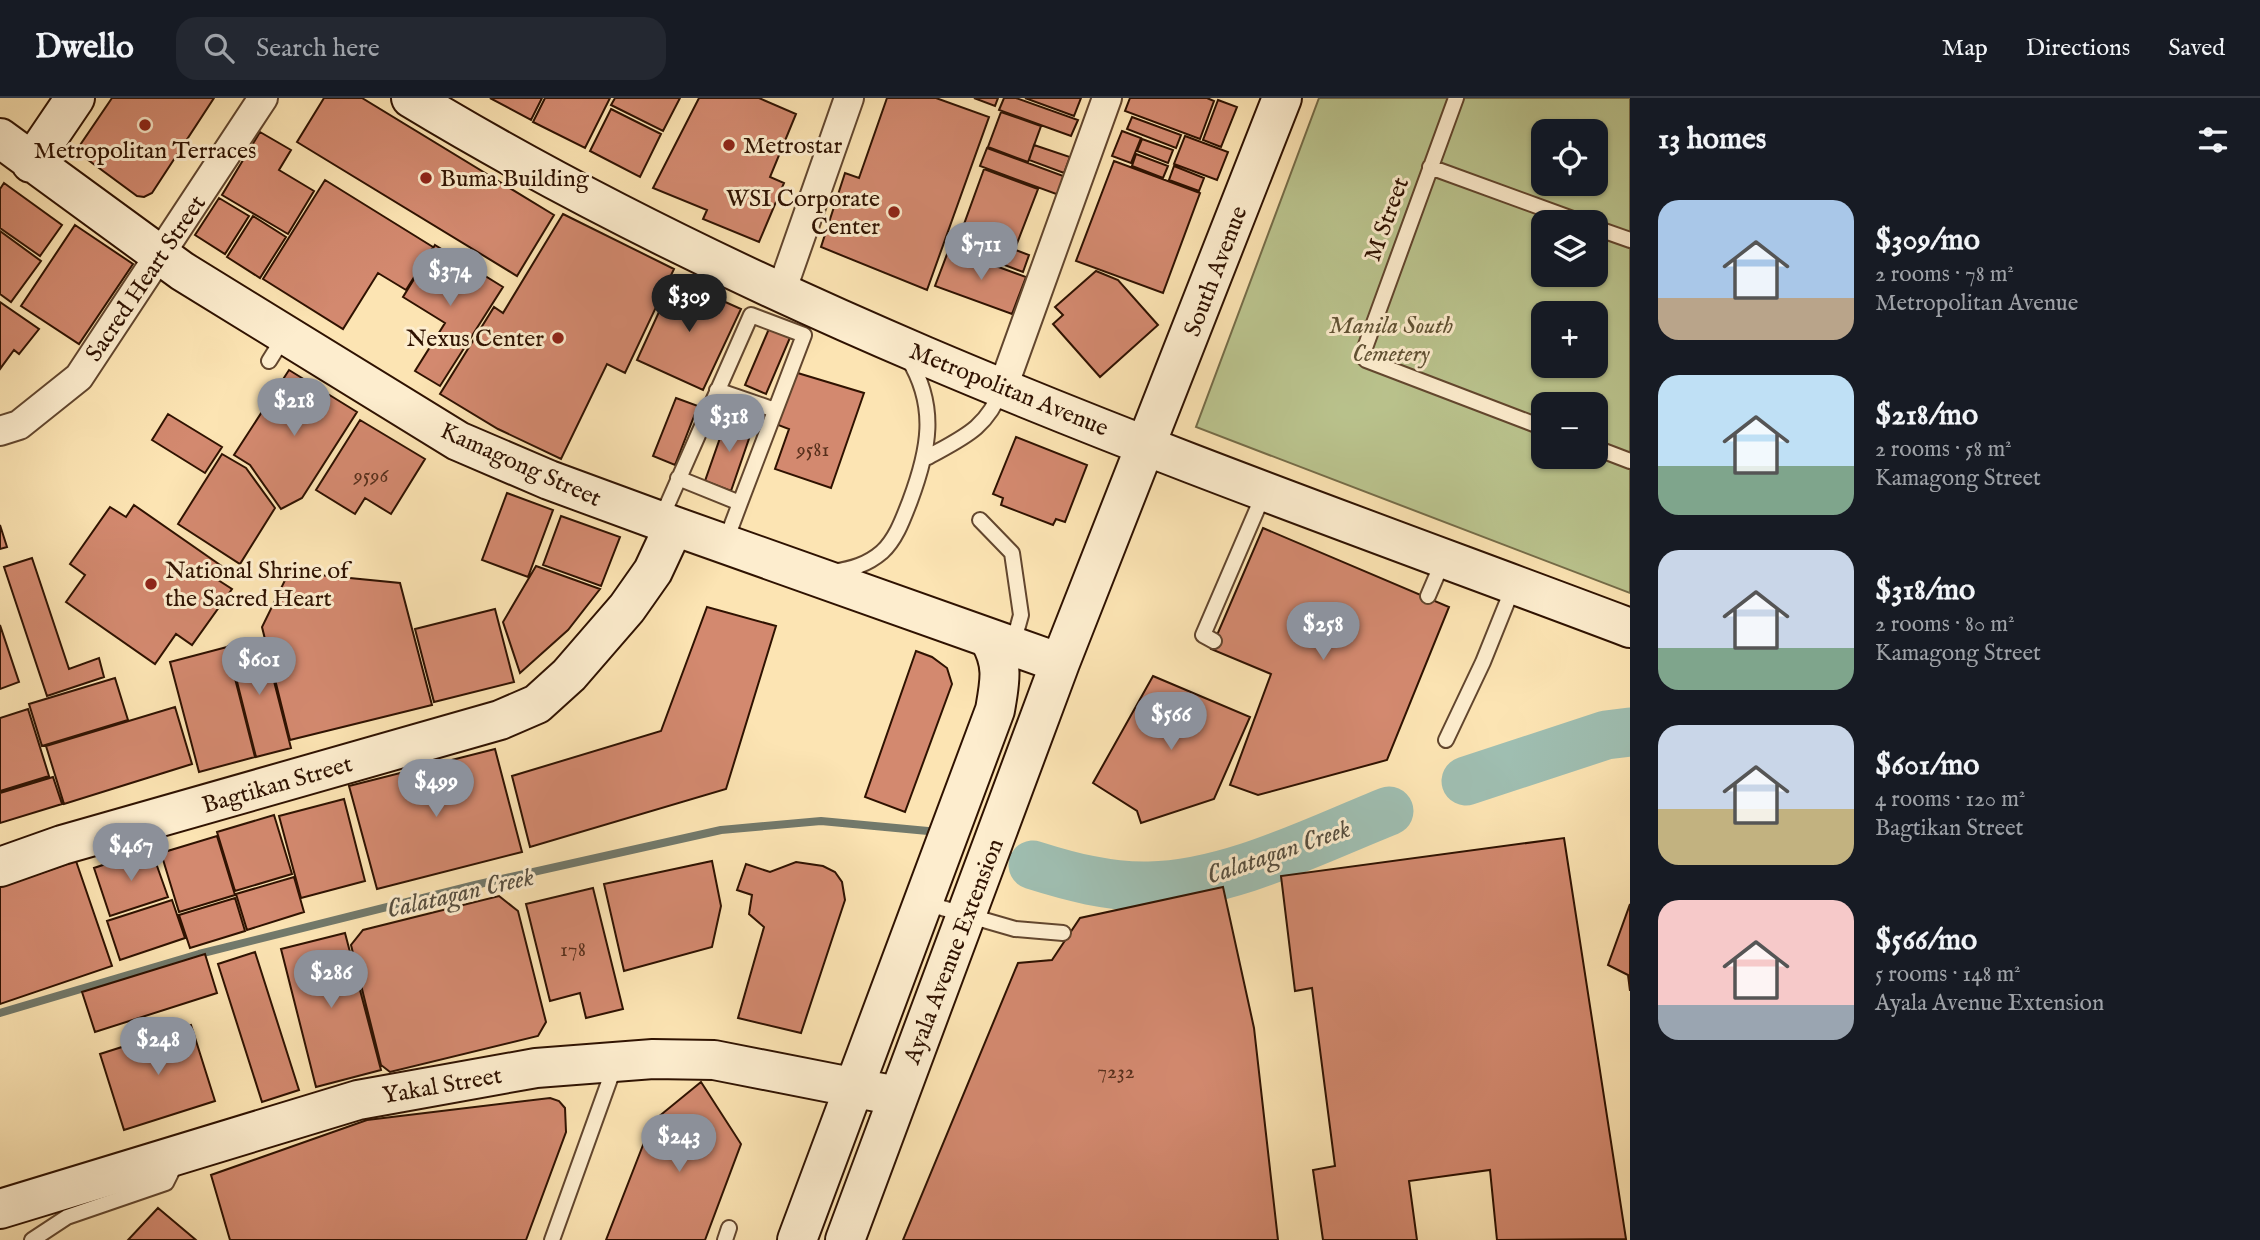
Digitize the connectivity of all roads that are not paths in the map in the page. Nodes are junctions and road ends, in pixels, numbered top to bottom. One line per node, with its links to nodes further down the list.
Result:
1 (75, 98): 9 (main road)
2 (263, 98): 14 (street, Sacred Heart Street)
3 (411, 98): 15 (main road, Metropolitan Avenue)
4 (849, 98): 15 (street)
5 (1107, 98): 17 (street)
6 (1282, 98): 22 (main road, South Avenue)
7 (1456, 98): 10 (lane, M Street)
8 (0, 138): 9 (main road, Kamagong Street)
9 (31, 163): 14 (main road, Kamagong Street)
10 (1430, 167): 11 (lane); 20 (lane, M Street)
11 (1548, 210)
12 (1608, 232): 13 (lane)
13 (1630, 240)
14 (161, 256): 21 (street, Sacred Heart Street); 30 (main road, Kamagong Street)
15 (776, 307): 16 (main road, Metropolitan Avenue); 18 (lane); 19 (lane)
16 (900, 344): 17 (main road, Metropolitan Avenue); 24 (lane)
17 (1003, 387): 22 (main road, Metropolitan Avenue); 24 (lane)
18 (717, 390): 19 (lane); 26 (lane)
19 (775, 410): 28 (lane)
20 (1531, 423)
21 (0, 431)
22 (1147, 444): 27 (main road, Metropolitan Avenue); 39 (main road, Ayala Avenue Extension)
23 (1608, 453): 25 (lane)
24 (926, 458): 33 (lane)
25 (1630, 461)
26 (678, 478): 28 (lane); 30 (lane)
27 (1266, 490): 32 (main road, Metropolitan Avenue); 37 (lane)
28 (740, 503): 31 (lane)
29 (980, 520): 38 (lane)
30 (667, 524): 31 (main road, Kamagong Street); 42 (main road, Bagtikan Street)
31 (724, 544): 33 (main road, Kamagong Street)
32 (1443, 559): 34 (main road, Metropolitan Avenue); 35 (lane)
33 (811, 576): 38 (main road, Kamagong Street)
34 (1514, 584): 36 (main road, Metropolitan Avenue); 41 (lane)
35 (1428, 596)
36 (1630, 628)
37 (1214, 640)
38 (1001, 643): 39 (main road, Kamagong Street); 40 (main road, Ayala Avenue Extension)
39 (1060, 663): 40 (main road, Ayala Avenue Extension); 44 (main road, Ayala Avenue Extension)
40 (995, 710): 43 (main road, Ayala Avenue Extension)
41 (1446, 740)
42 (0, 867)
43 (922, 902): 44 (lane); 47 (main road, Ayala Avenue Extension)
44 (966, 917): 45 (lane); 48 (main road, Ayala Avenue Extension)
45 (1063, 933)
46 (616, 1061): 47 (main road, Yakal Street); 49 (main road, Yakal Street); 52 (lane)
47 (852, 1086): 48 (main road, Yakal Street); 53 (main road, Ayala Avenue Extension)
48 (897, 1096): 54 (main road, Ayala Avenue Extension)
49 (161, 1158): 50 (main road, Yakal Street); 51 (lane)
50 (0, 1209)
51 (32, 1240)
52 (552, 1240)
53 (797, 1240)
54 (845, 1240)

